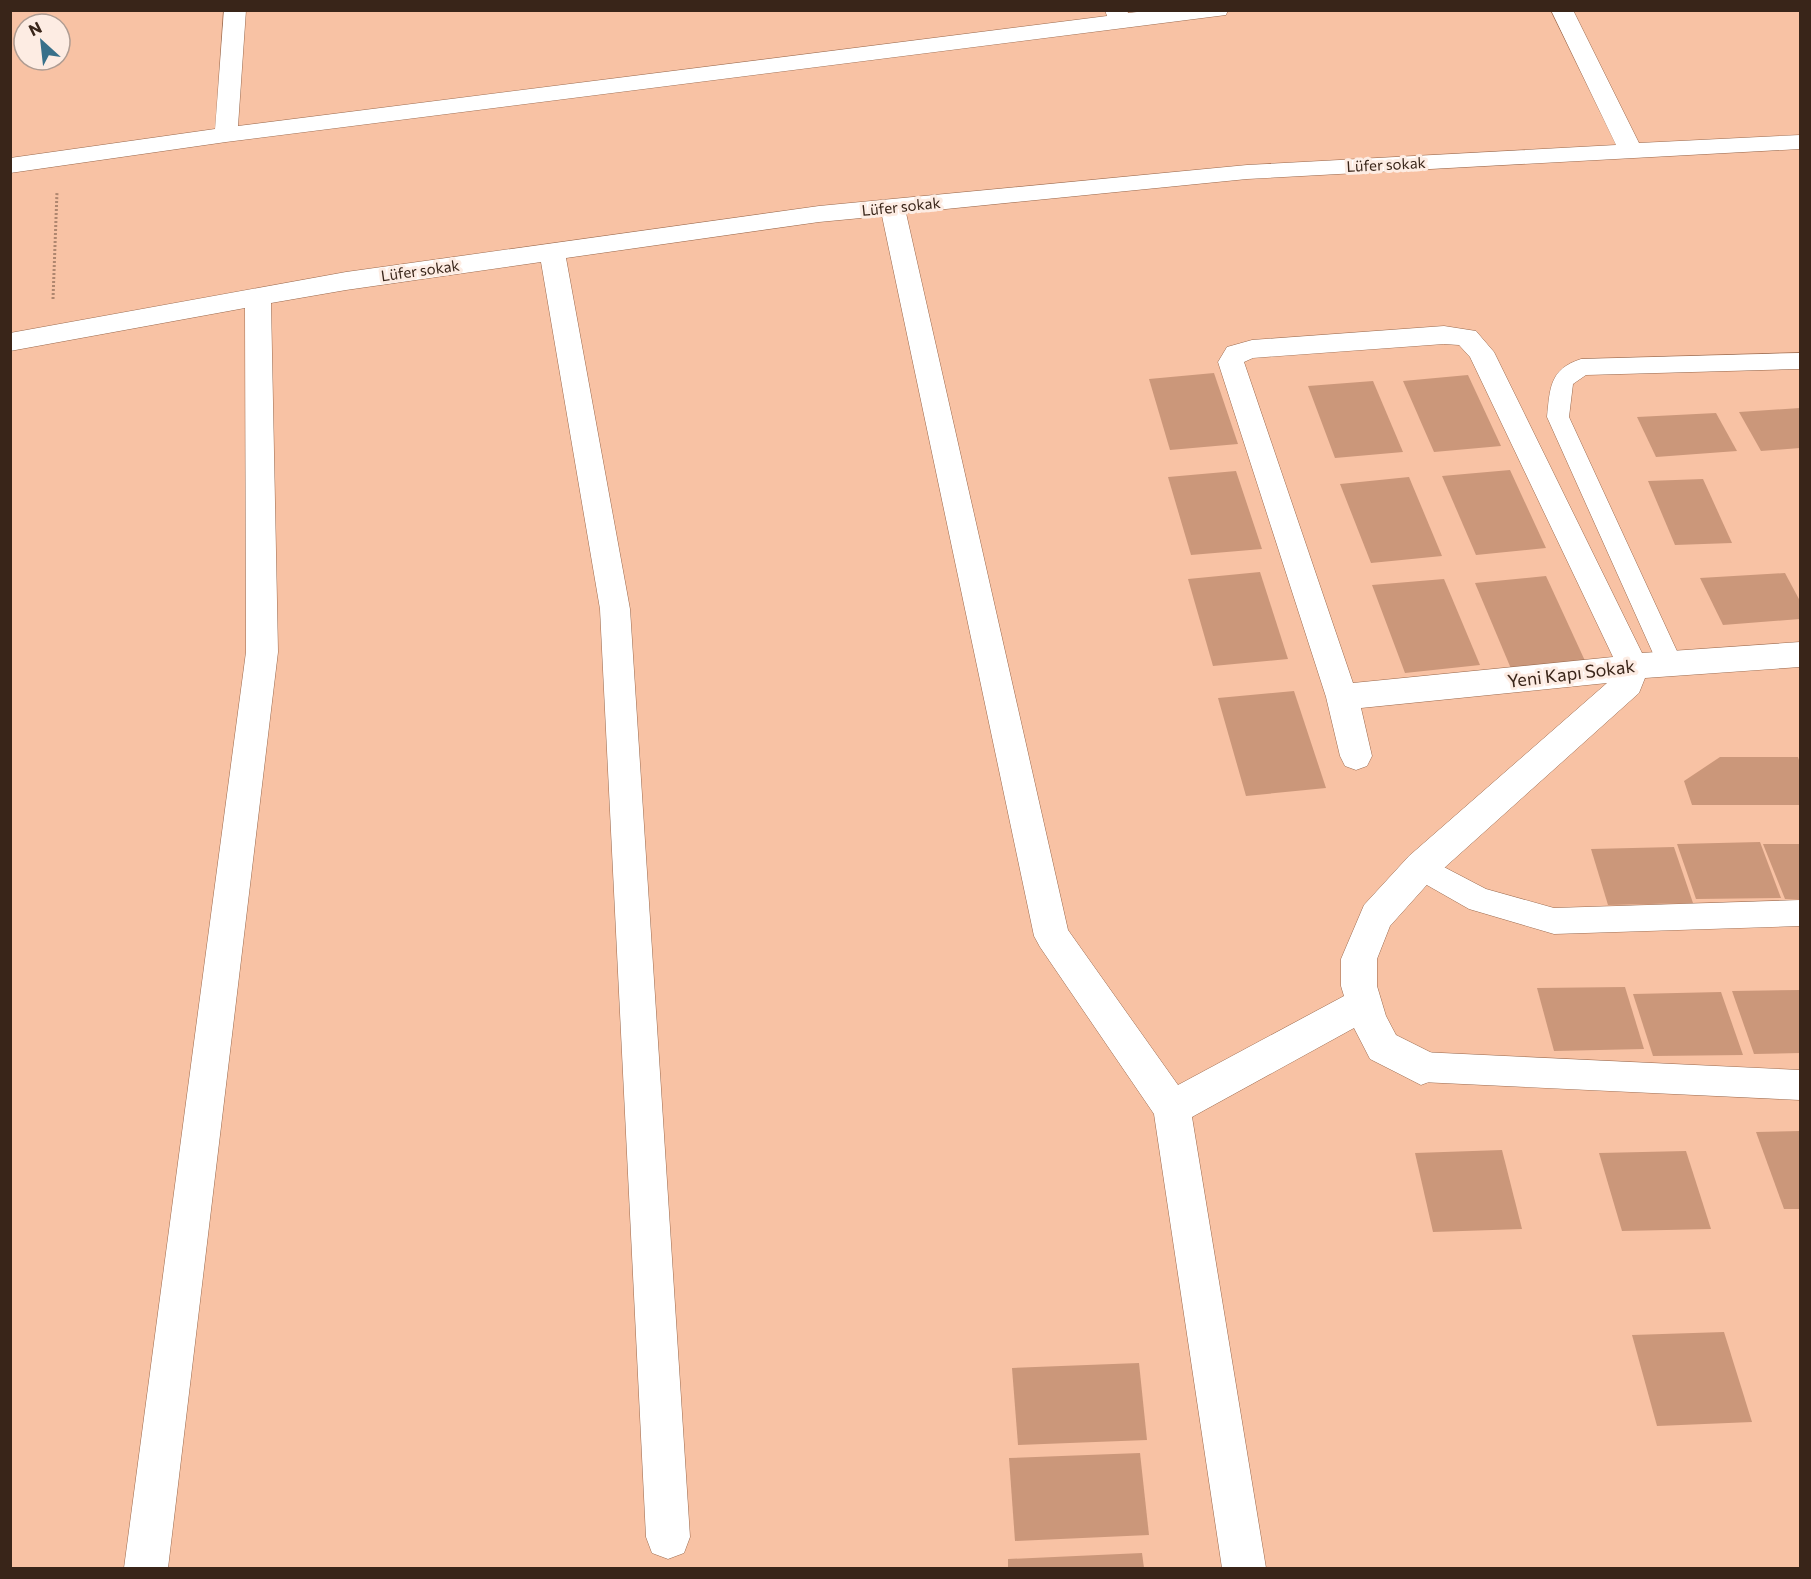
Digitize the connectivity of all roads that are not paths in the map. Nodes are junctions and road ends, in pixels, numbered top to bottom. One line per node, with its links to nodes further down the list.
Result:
1 (235, 10): 5 (street)
2 (1218, 10): 4 (street)
3 (1562, 10): 7 (street)
4 (1117, 16): 5 (street)
5 (226, 135): 8 (street)
6 (1800, 142): 7 (street, Lüfer sokak)
7 (1631, 151): 9 (street, Lüfer sokak)
8 (10, 166)
9 (892, 207): 10 (street, Lüfer sokak); 24 (street)
10 (552, 252): 11 (street, Lüfer sokak); 25 (street)
11 (258, 297): 12 (street, Lüfer sokak); 26 (street)
12 (10, 342)
13 (1800, 361): 15 (lane)
14 (1800, 654): 15 (street, Yeni Kapı Sokak)
15 (1669, 662): 16 (street, Yeni Kapı Sokak)
16 (1633, 666): 17 (street, Yeni Kapı Sokak); 17 (street); 19 (street)
17 (1342, 697): 18 (street)
18 (1356, 756)
19 (1421, 867): 20 (lane); 21 (street)
20 (1800, 913)
21 (1364, 1004): 22 (street); 24 (street)
22 (1421, 1067): 23 (lane)
23 (1800, 1085)
24 (1172, 1108): 27 (street)
25 (668, 1537)
26 (146, 1569)
27 (1244, 1569)

